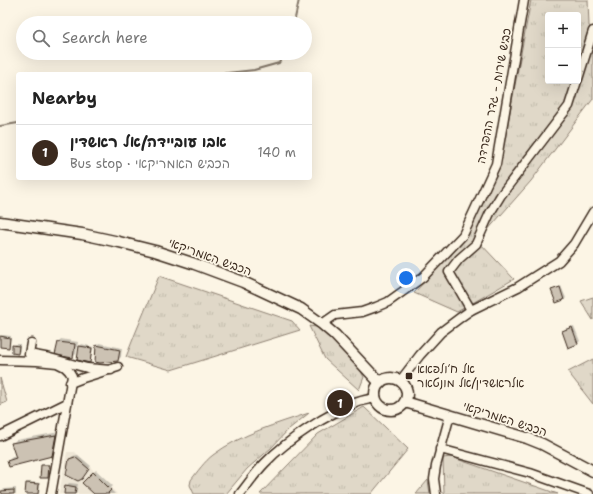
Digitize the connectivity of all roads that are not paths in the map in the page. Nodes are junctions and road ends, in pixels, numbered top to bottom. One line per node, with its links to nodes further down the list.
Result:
1 (524, 0): 8 (street, כביש שירות - גדר ההפרדה)
2 (593, 31): 3 (street)
3 (581, 70)
4 (577, 84): 7 (street)
5 (593, 212): 7 (street)
6 (0, 222): 8 (main road, הכביש האמריקאי)
7 (471, 310): 11 (street)
8 (322, 324): 13 (main road, הכביש האמריקאי)
9 (30, 343): 12 (street)
10 (0, 360): 12 (street)
11 (400, 381): 13 (main road); 15 (main road)
12 (70, 383): 16 (street)
13 (380, 383): 14 (main road)
14 (376, 398): 15 (main road); 22 (street)
15 (405, 402): 17 (main road, הכביש האמריקאי)
16 (67, 403): 18 (street); 21 (street)
17 (450, 415): 19 (street); 20 (main road, הכביש האמריקאי)
18 (0, 436)
19 (440, 449): 23 (street); 24 (street)
20 (593, 471)
21 (51, 494)
22 (240, 494)
23 (436, 494)
24 (589, 494)

